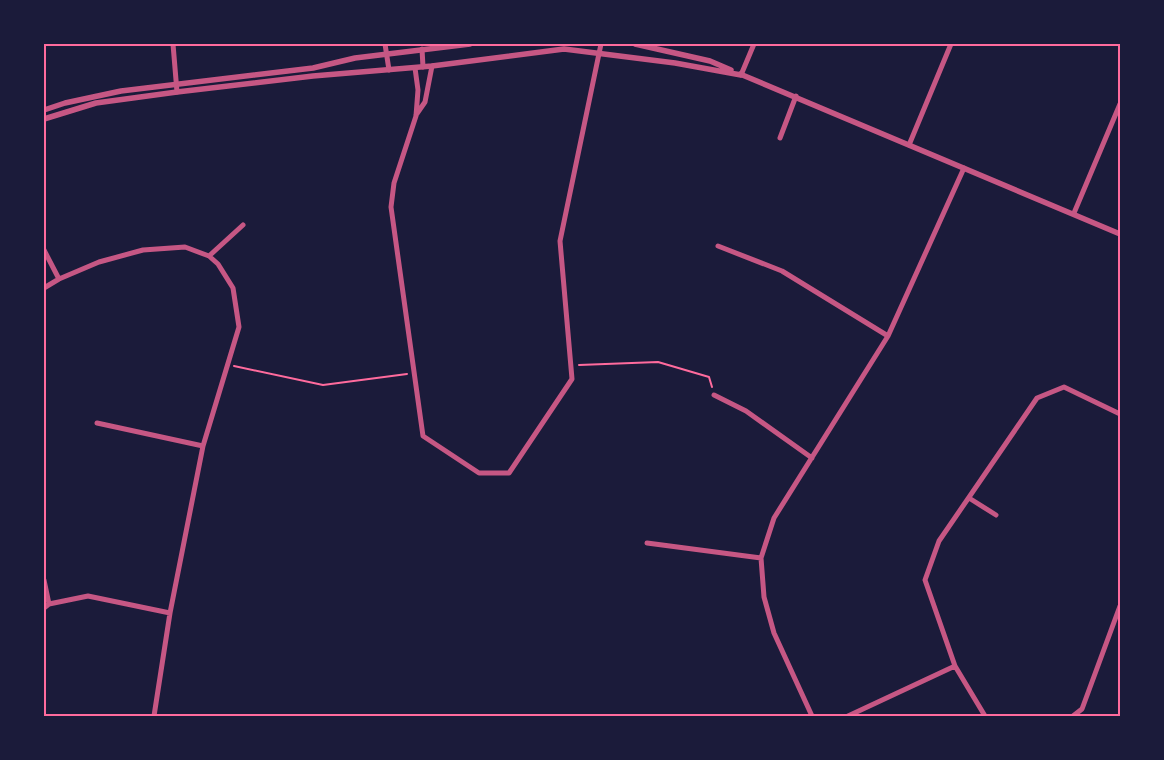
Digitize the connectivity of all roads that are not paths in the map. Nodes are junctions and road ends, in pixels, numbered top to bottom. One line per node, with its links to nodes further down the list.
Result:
1 (173, 44): 17 (street)
2 (385, 44): 11 (street)
3 (470, 44): 9 (street)
4 (601, 44): 10 (street)
5 (635, 44): 16 (street)
6 (754, 44): 16 (street)
7 (951, 44): 25 (street)
8 (564, 46): 10 (street); 12 (street)
9 (422, 49): 11 (street); 13 (street)
10 (599, 52): 16 (street); 22 (street)
11 (386, 54): 15 (street); 17 (street)
12 (432, 66): 13 (street); 22 (street)
13 (423, 67): 14 (street)
14 (414, 68): 15 (street); 22 (street)
15 (388, 70): 18 (street)
16 (741, 75): 19 (street)
17 (177, 85): 18 (street); 21 (street)
18 (178, 92): 23 (street)
19 (796, 96): 24 (street); 25 (street)
20 (1120, 104): 27 (street)
21 (44, 110)
22 (416, 116)
23 (44, 118)
24 (780, 138)
25 (908, 145): 26 (street)
26 (964, 168): 27 (street); 35 (street)
27 (1074, 213): 29 (street)
28 (243, 224): 32 (street)
29 (1120, 234)
30 (718, 246): 35 (street)
31 (44, 250): 33 (street)
32 (209, 256): 33 (street); 39 (street)
33 (59, 278): 34 (street)
34 (44, 288)
35 (888, 336): 40 (street)
36 (714, 395): 40 (street)
37 (1120, 414): 41 (street)
38 (97, 423): 39 (street)
39 (203, 446): 49 (street)
40 (812, 458): 44 (street)
41 (969, 498): 42 (street); 50 (street)
42 (996, 515)
43 (647, 543): 44 (street)
44 (762, 558): 52 (street)
45 (44, 580): 46 (street)
46 (49, 604): 48 (street); 49 (street)
47 (1120, 606): 55 (street)
48 (44, 608)
49 (170, 613): 51 (street)
50 (955, 666): 53 (street); 54 (street)
51 (154, 716)
52 (812, 716)
53 (848, 716)
54 (985, 716)
55 (1073, 716)

